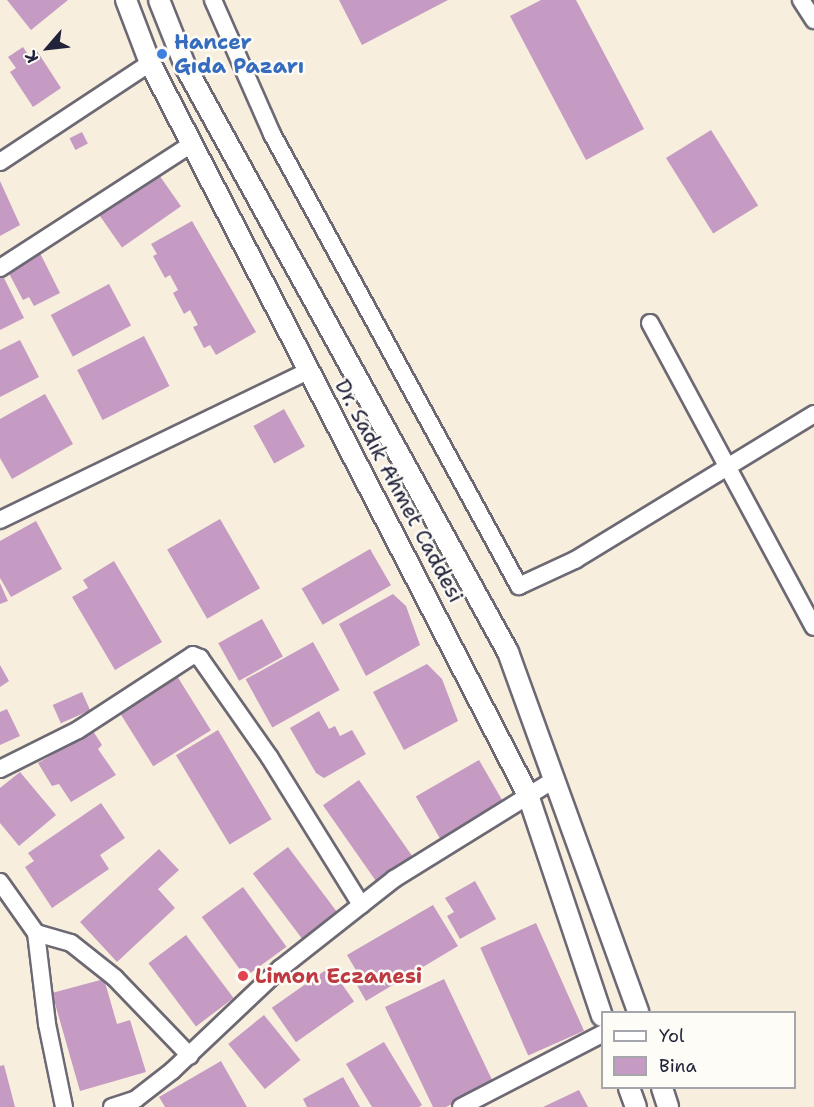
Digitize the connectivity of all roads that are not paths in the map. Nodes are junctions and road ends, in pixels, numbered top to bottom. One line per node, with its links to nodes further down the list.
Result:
1 (126, 0): 6 (street, Dr. Sadık Ahmet Caddesi)
2 (159, 0): 17 (street, Dr. Sadık Ahmet Caddesi)
3 (213, 0): 13 (street)
4 (801, 0): 5 (street)
5 (814, 20)
6 (150, 63): 7 (street, Dr. Sadık Ahmet Caddesi); 8 (street)
7 (192, 144): 9 (street); 11 (street, Dr. Sadık Ahmet Caddesi)
8 (0, 162)
9 (0, 268)
10 (650, 323): 13 (street)
11 (308, 371): 14 (street); 18 (street, Dr. Sadık Ahmet Caddesi)
12 (814, 414): 13 (street)
13 (728, 469): 15 (street)
14 (1, 517)
15 (814, 627)
16 (0, 769): 20 (street)
17 (555, 778): 18 (street); 23 (street, Dr. Sadık Ahmet Caddesi)
18 (528, 795): 20 (street); 22 (street, Dr. Sadık Ahmet Caddesi)
19 (0, 882): 21 (street)
20 (361, 905): 25 (street)
21 (36, 933): 25 (street); 29 (street)
22 (601, 1011)
23 (638, 1011)
24 (601, 1035): 31 (street)
25 (190, 1056): 28 (street)
26 (629, 1089): 32 (street)
27 (662, 1089): 33 (street)
28 (139, 1103): 30 (street)
29 (64, 1107)
30 (112, 1107)
31 (461, 1107)
32 (636, 1107)
33 (668, 1107)

